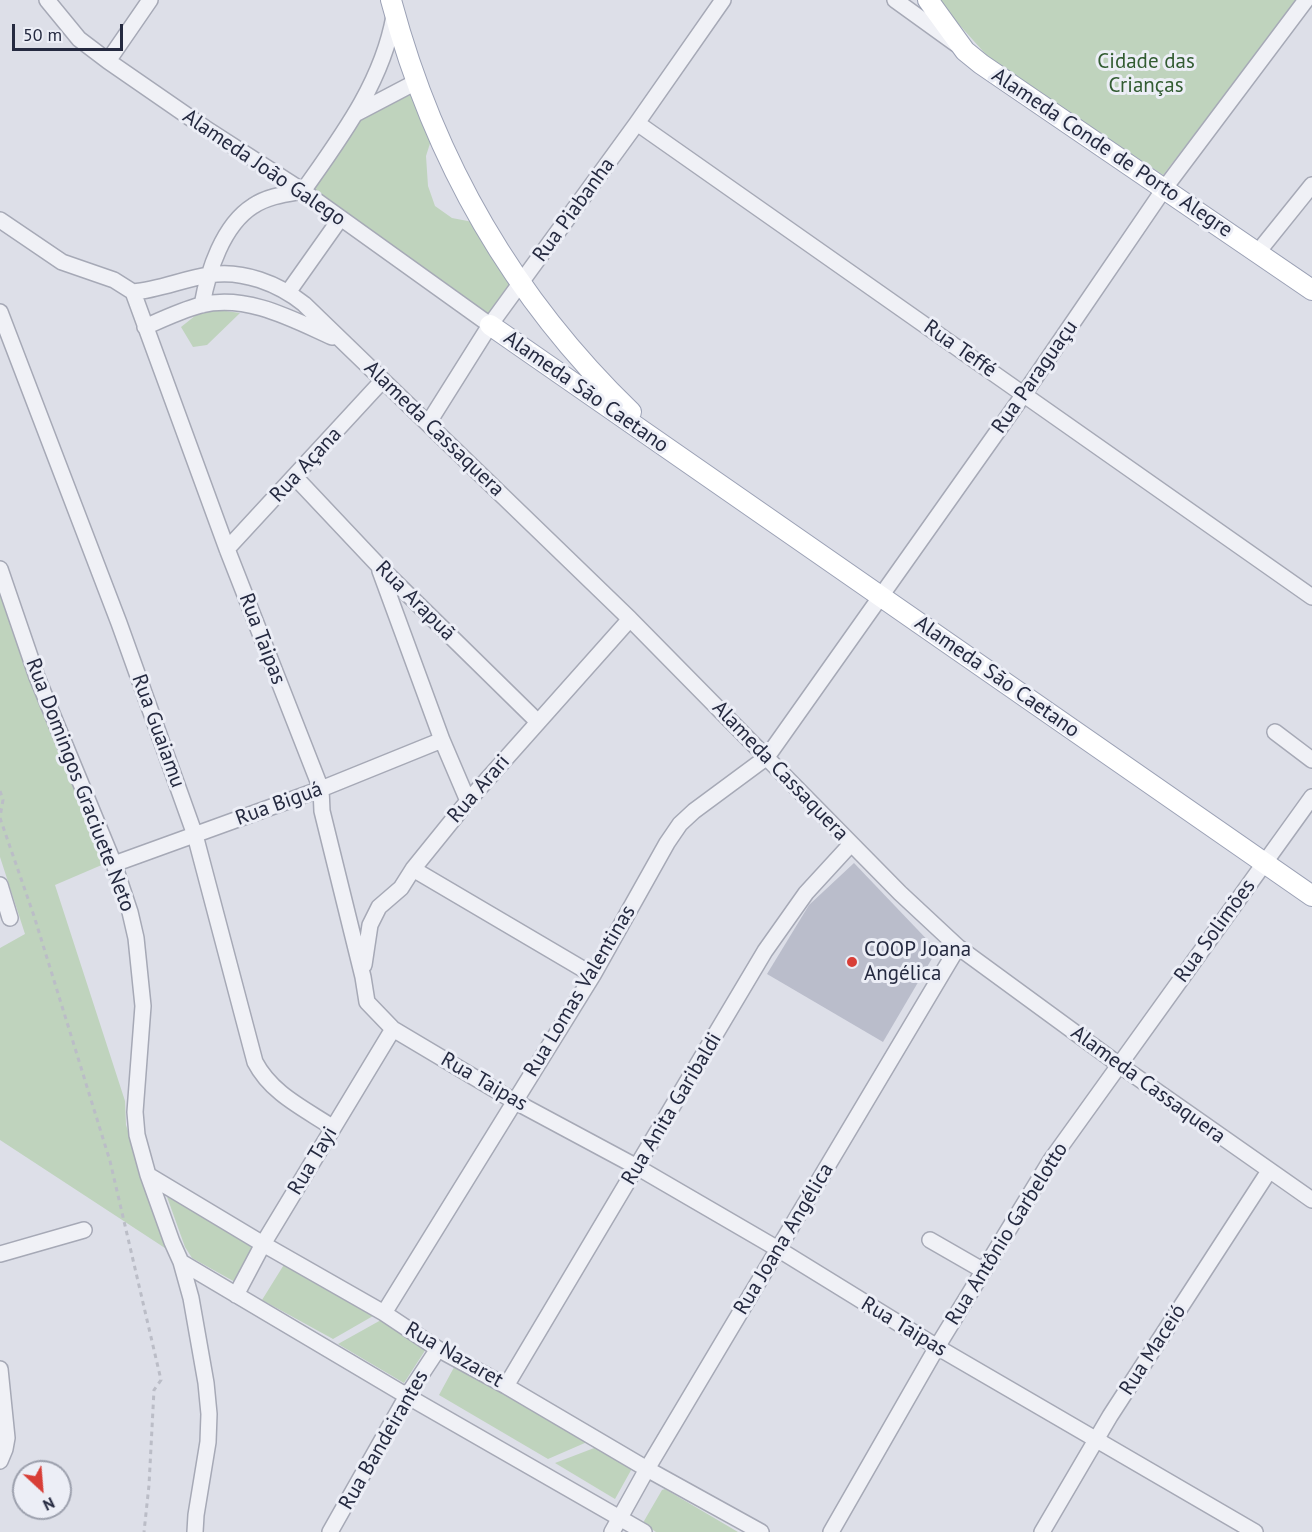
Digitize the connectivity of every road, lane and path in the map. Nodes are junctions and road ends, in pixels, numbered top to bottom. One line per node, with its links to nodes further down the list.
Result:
1 (47, 0): 9 (street, Alameda João Galego)
2 (150, 0): 9 (street)
3 (723, 0): 12 (street, Rua Piabanha)
4 (895, 0): 8 (street)
5 (928, 0): 8 (main road, Alameda Conde de Porto Alegre)
6 (1306, 0): 14 (street, Rua Paraguaçu)
7 (393, 7): 10 (main road, Alameda São Caetano); 11 (street)
8 (965, 51): 14 (main road, Alameda Conde de Porto Alegre)
9 (108, 61): 15 (street, Alameda João Galego)
10 (416, 82): 11 (street); 20 (main road, Alameda São Caetano)
11 (355, 114): 15 (street)
12 (637, 123): 20 (street, Rua Piabanha); 30 (street, Rua Teffé)
13 (1312, 185): 18 (street)
14 (1164, 189): 18 (main road, Alameda Conde de Porto Alegre); 30 (street, Rua Paraguaçu)
15 (303, 191): 16 (street, Alameda João Galego); 19 (street)
16 (340, 219): 22 (street); 26 (street, Alameda João Galego)
17 (0, 220): 23 (street)
18 (1258, 252): 21 (main road, Alameda Conde de Porto Alegre)
19 (211, 274): 22 (street); 23 (street); 24 (street)
20 (521, 284): 26 (street, Rua Piabanha); 32 (main road, Alameda São Caetano)
21 (1312, 290)
22 (289, 291): 28 (street, Alameda Cassaquera)
23 (133, 292): 27 (street, Rua Taipas)
24 (202, 304): 27 (street); 28 (street)
25 (0, 312): 50 (street, Rua Guaiamu)
26 (490, 325): 31 (street, Rua Piabanha); 32 (main road, Alameda São Caetano)
27 (145, 327): 34 (street, Rua Taipas)
28 (345, 343): 29 (street, Alameda Cassaquera)
29 (383, 380): 31 (street, Alameda Cassaquera); 33 (street, Rua Açana)
30 (1024, 394): 37 (street, Rua Paraguaçu); 38 (street, Rua Teffé)
31 (429, 422): 39 (street, Alameda Cassaquera)
32 (681, 459): 37 (main road, Alameda São Caetano)
33 (295, 477): 34 (street, Rua Açana); 35 (street, Rua Arapuã)
34 (227, 549): 45 (street, Rua Taipas)
35 (378, 565): 40 (street, Rua Arapuã); 42 (street)
36 (0, 569): 53 (street, Rua Domingos Graciuete Neto)
37 (879, 596): 43 (street, Rua Paraguaçu); 52 (main road, Alameda São Caetano)
38 (1312, 597)
39 (630, 619): 40 (street, Rua Arari); 43 (street, Alameda Cassaquera)
40 (538, 722): 48 (street, Rua Arari)
41 (1275, 732): 44 (street)
42 (442, 740): 45 (street, Rua Biguá); 48 (street)
43 (767, 757): 51 (street, Alameda Cassaquera); 59 (street, Rua Lomas Valentinas)
44 (1312, 760)
45 (321, 789): 50 (street, Rua Biguá); 60 (street, Rua Taipas)
46 (0, 791): 49 (path)
47 (1312, 797): 52 (street, Rua Solimões)
48 (468, 801): 54 (street, Rua Arari)
49 (0, 818): 87 (path)
50 (195, 835): 53 (street, Rua Biguá); 64 (street, Rua Guaiamu)
51 (851, 844): 58 (street, Alameda Cassaquera); 65 (street, Rua Anita Garibaldi)
52 (1265, 863): 56 (main road, Alameda São Caetano); 62 (street, Rua Solimões)
53 (114, 864): 67 (street, Rua Domingos Graciuete Neto)
54 (413, 869): 59 (street); 60 (street, Rua Arari)
55 (0, 885): 57 (street)
56 (1312, 896)
57 (10, 918)
58 (958, 946): 62 (street, Alameda Cassaquera); 72 (street, Rua Joana Angélica)
59 (593, 975): 63 (street, Rua Lomas Valentinas)
60 (363, 976): 61 (street, Rua Taipas)
61 (393, 1029): 63 (street, Rua Taipas); 64 (street, Rua Tayi)
62 (1118, 1064): 66 (street, Alameda Cassaquera); 75 (street, Rua Antônio Garbelotto)
63 (514, 1101): 65 (street, Rua Taipas); 77 (street, Rua Lomas Valentinas)
64 (332, 1127): 71 (street, Rua Tayi)
65 (638, 1167): 72 (street, Rua Taipas); 81 (street, Rua Anita Garibaldi)
66 (1269, 1171): 68 (street, Alameda Cassaquera); 83 (street, Rua Maceió)
67 (148, 1175): 71 (street, Rua Nazaret); 74 (street, Rua Domingos Graciuete Neto)
68 (1312, 1200)
69 (84, 1230): 73 (street)
70 (930, 1240): 75 (street)
71 (263, 1244): 76 (street, Rua Tayi); 77 (street, Rua Nazaret)
72 (778, 1249): 78 (street, Rua Taipas); 85 (street, Rua Joana Angélica)
73 (0, 1254)
74 (182, 1262): 76 (street); 88 (street, Rua Domingos Graciuete Neto)
75 (984, 1271): 78 (street, Rua Antônio Garbelotto)
76 (236, 1295): 82 (street)
77 (384, 1313): 79 (street, Rua Nazaret)
78 (937, 1347): 83 (street, Rua Taipas); 93 (street, Rua Antônio Garbelotto)
79 (438, 1349): 81 (street, Rua Nazaret); 82 (street, Rua Bandeirantes)
80 (0, 1369): 84 (street)
81 (506, 1386): 85 (street, Rua Nazaret)
82 (407, 1396): 86 (street); 89 (street, Rua Bandeirantes)
83 (1096, 1440): 94 (street, Rua Maceió); 95 (street, Rua Taipas)
84 (0, 1461)
85 (646, 1469): 86 (street, Rua Joana Angélica); 92 (street, Rua Nazaret)
86 (620, 1518): 90 (street, Rua Joana Angélica); 91 (street)
87 (144, 1532)
88 (195, 1532)
89 (330, 1532)
90 (612, 1532)
91 (644, 1532)
92 (761, 1532)
93 (831, 1532)
94 (1042, 1532)
95 (1255, 1532)

